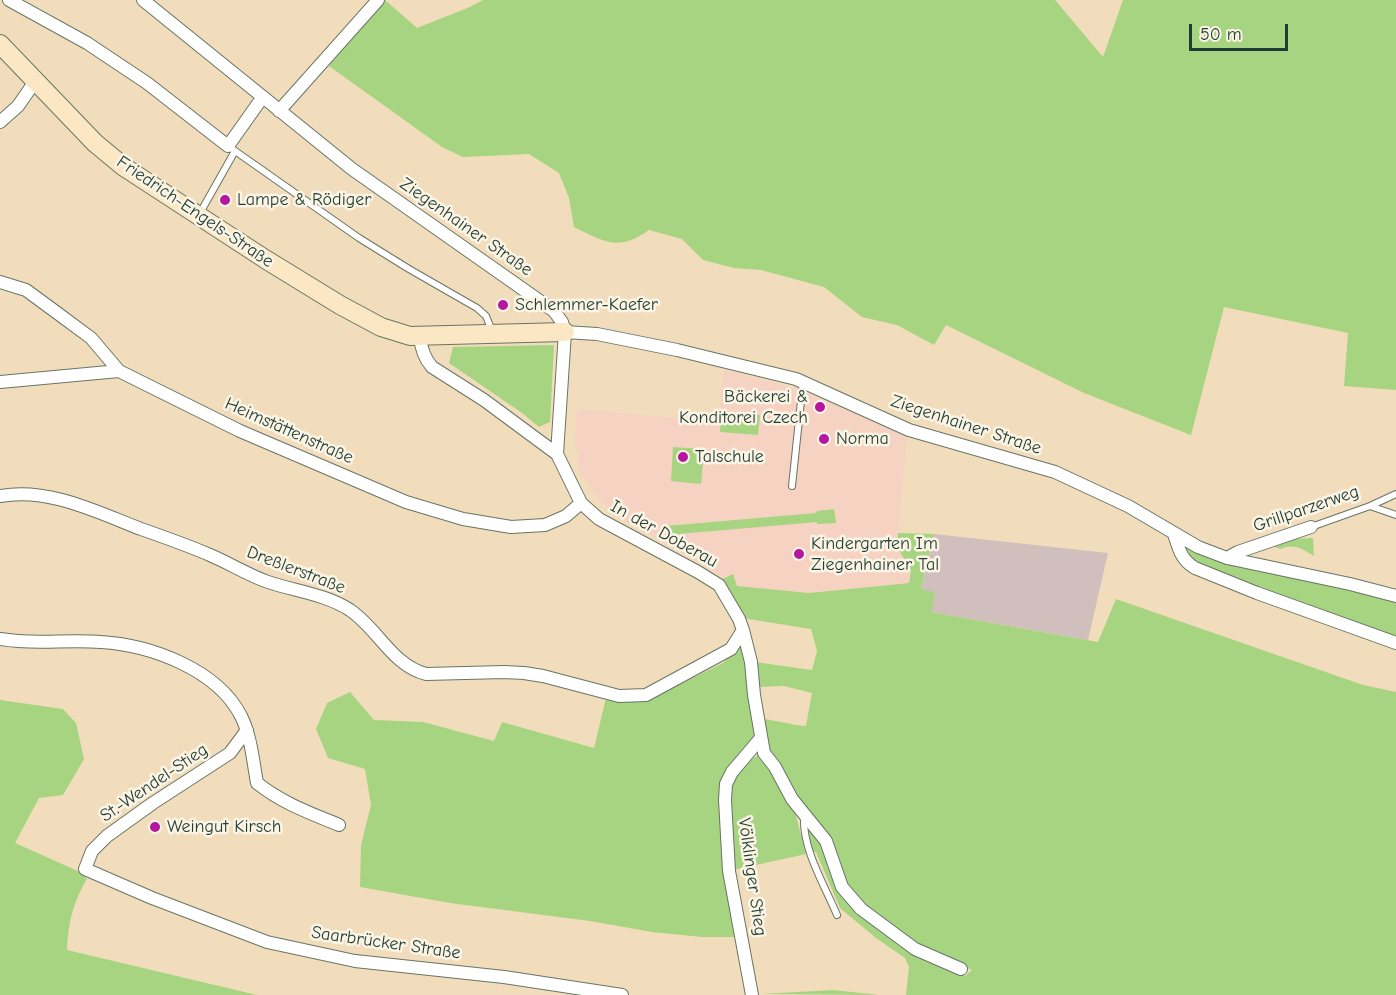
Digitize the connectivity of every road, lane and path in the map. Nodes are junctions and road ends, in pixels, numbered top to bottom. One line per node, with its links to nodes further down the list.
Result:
1 (2, 0): 5 (street)
2 (9, 0): 11 (street)
3 (143, 0): 8 (street, Ziegenhainer Straße)
4 (378, 0): 9 (street)
5 (0, 6)
6 (0, 44): 7 (street, Friedrich-Engels-Straße)
7 (36, 80): 10 (street); 12 (street, Friedrich-Engels-Straße)
8 (262, 98): 9 (street, Ziegenhainer Straße); 11 (street)
9 (279, 111): 14 (street, Ziegenhainer Straße)
10 (0, 122)
11 (232, 149): 12 (lane); 15 (lane)
12 (199, 216): 16 (street, Friedrich-Engels-Straße)
13 (0, 282): 17 (street)
14 (565, 333): 15 (street, Friedrich-Engels-Straße); 18 (street, Ziegenhainer Straße); 20 (street)
15 (492, 335): 16 (street, Friedrich-Engels-Straße)
16 (420, 336): 20 (street)
17 (119, 371): 19 (street); 24 (street, Heimstättenstraße)
18 (803, 381): 21 (lane); 28 (street, Ziegenhainer Straße)
19 (0, 382)
20 (557, 454): 24 (street)
21 (792, 486)
22 (1396, 494): 25 (lane, Grillparzerweg)
23 (0, 496): 31 (street, Dreßlerstraße)
24 (581, 503): 31 (street, In der Doberau)
25 (1370, 506): 26 (lane); 27 (lane, Grillparzerweg)
26 (1396, 515)
27 (1311, 526): 29 (street, Grillparzerweg)
28 (1174, 534): 29 (street, Ziegenhainer Straße); 33 (street)
29 (1227, 558): 30 (street, Ziegenhainer Straße)
30 (1396, 596)
31 (743, 630): 35 (street, In der Doberau)
32 (0, 639): 34 (street)
33 (1396, 643)
34 (247, 730): 37 (street); 38 (street, St.-Wendel-Stieg)
35 (760, 739): 36 (street, In der Doberau); 42 (street, Völklinger Stieg)
36 (804, 815): 39 (lane); 40 (street, In der Doberau)
37 (339, 825)
38 (85, 869): 41 (street, Saarbrücker Straße)
39 (837, 915)
40 (961, 969)
41 (622, 995)
42 (752, 995)

